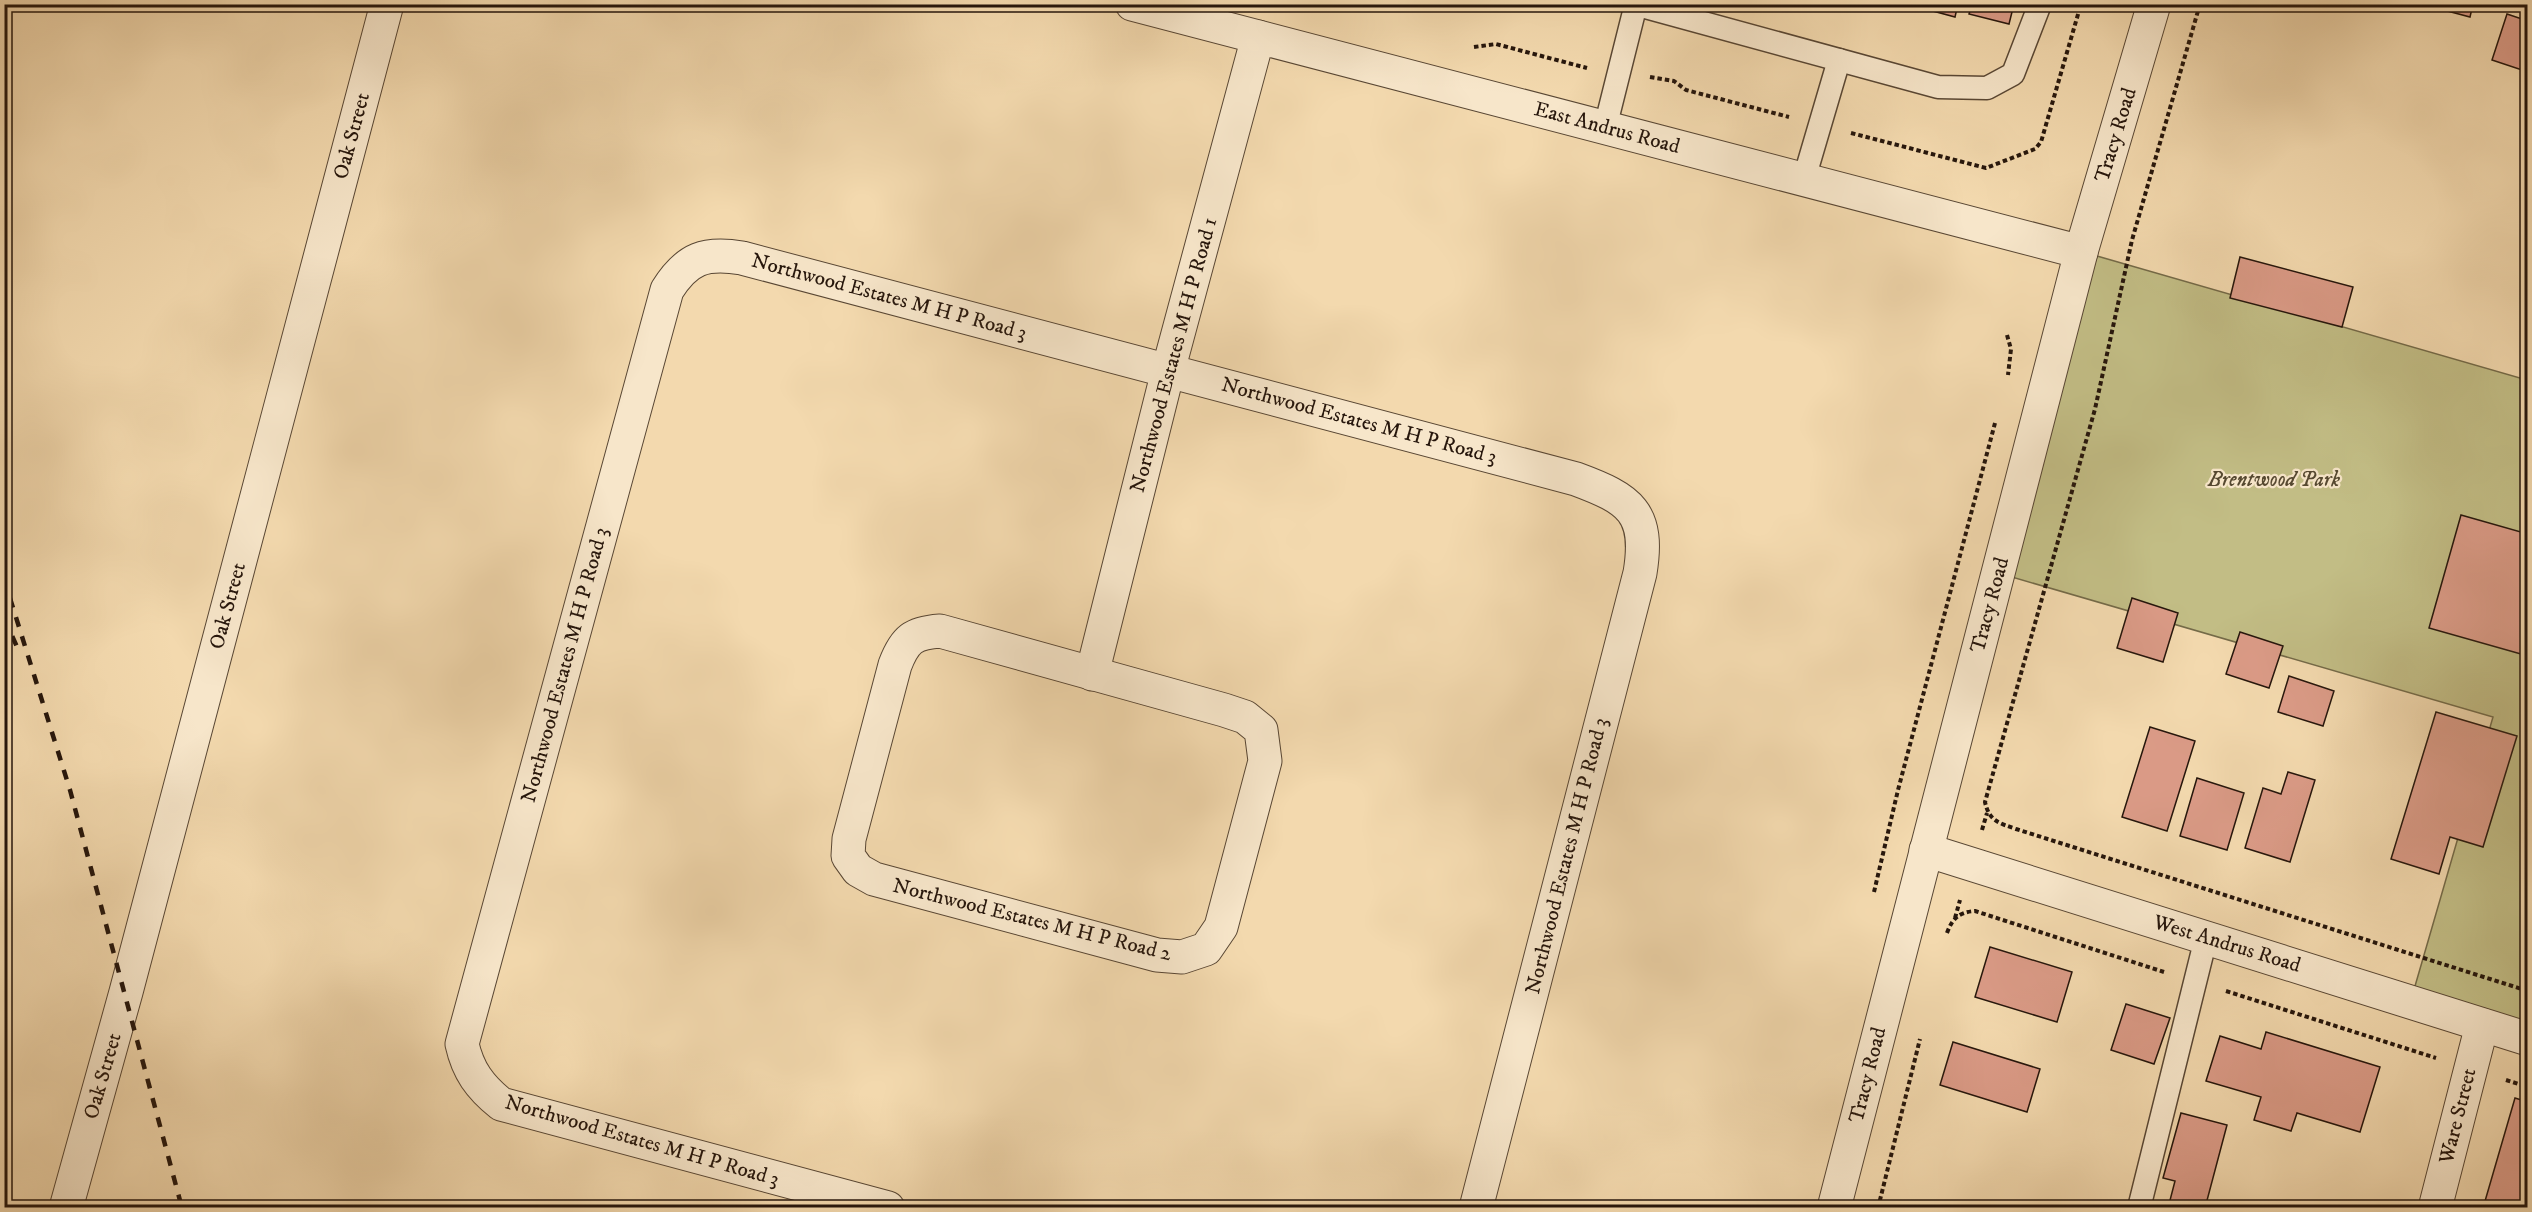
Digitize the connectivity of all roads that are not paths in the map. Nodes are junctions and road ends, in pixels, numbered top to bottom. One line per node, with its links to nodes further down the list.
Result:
1 (387, 4): 17 (street, Oak Street)
2 (1132, 4): 6 (street, East Andrus Road)
3 (2040, 4): 7 (lane)
4 (2154, 4): 10 (street, Tracy Road)
5 (1635, 5): 7 (lane); 8 (lane)
6 (1258, 37): 8 (street, East Andrus Road); 11 (street, Northwood Estates M H P Road 1)
7 (1839, 60): 9 (lane)
8 (1605, 128): 9 (street, East Andrus Road)
9 (1804, 179): 10 (street, East Andrus Road)
10 (2081, 252): 13 (street, Tracy Road)
11 (1168, 371): 12 (street, Northwood Estates M H P Road 1); 18 (street, Northwood Estates M H P Road 3); 19 (street, Northwood Estates M H P Road 3)
12 (1092, 674): 12 (street, Northwood Estates M H P Road 2)
13 (1926, 850): 14 (street, West Andrus Road); 20 (street, Tracy Road)
14 (2206, 938): 15 (street, West Andrus Road); 21 (lane)
15 (2482, 1024): 16 (street, West Andrus Road); 22 (street, Ware Street)
16 (2528, 1039)
17 (66, 1208)
18 (888, 1208)
19 (1476, 1208)
20 (1834, 1208)
21 (2139, 1208)
22 (2435, 1208)

